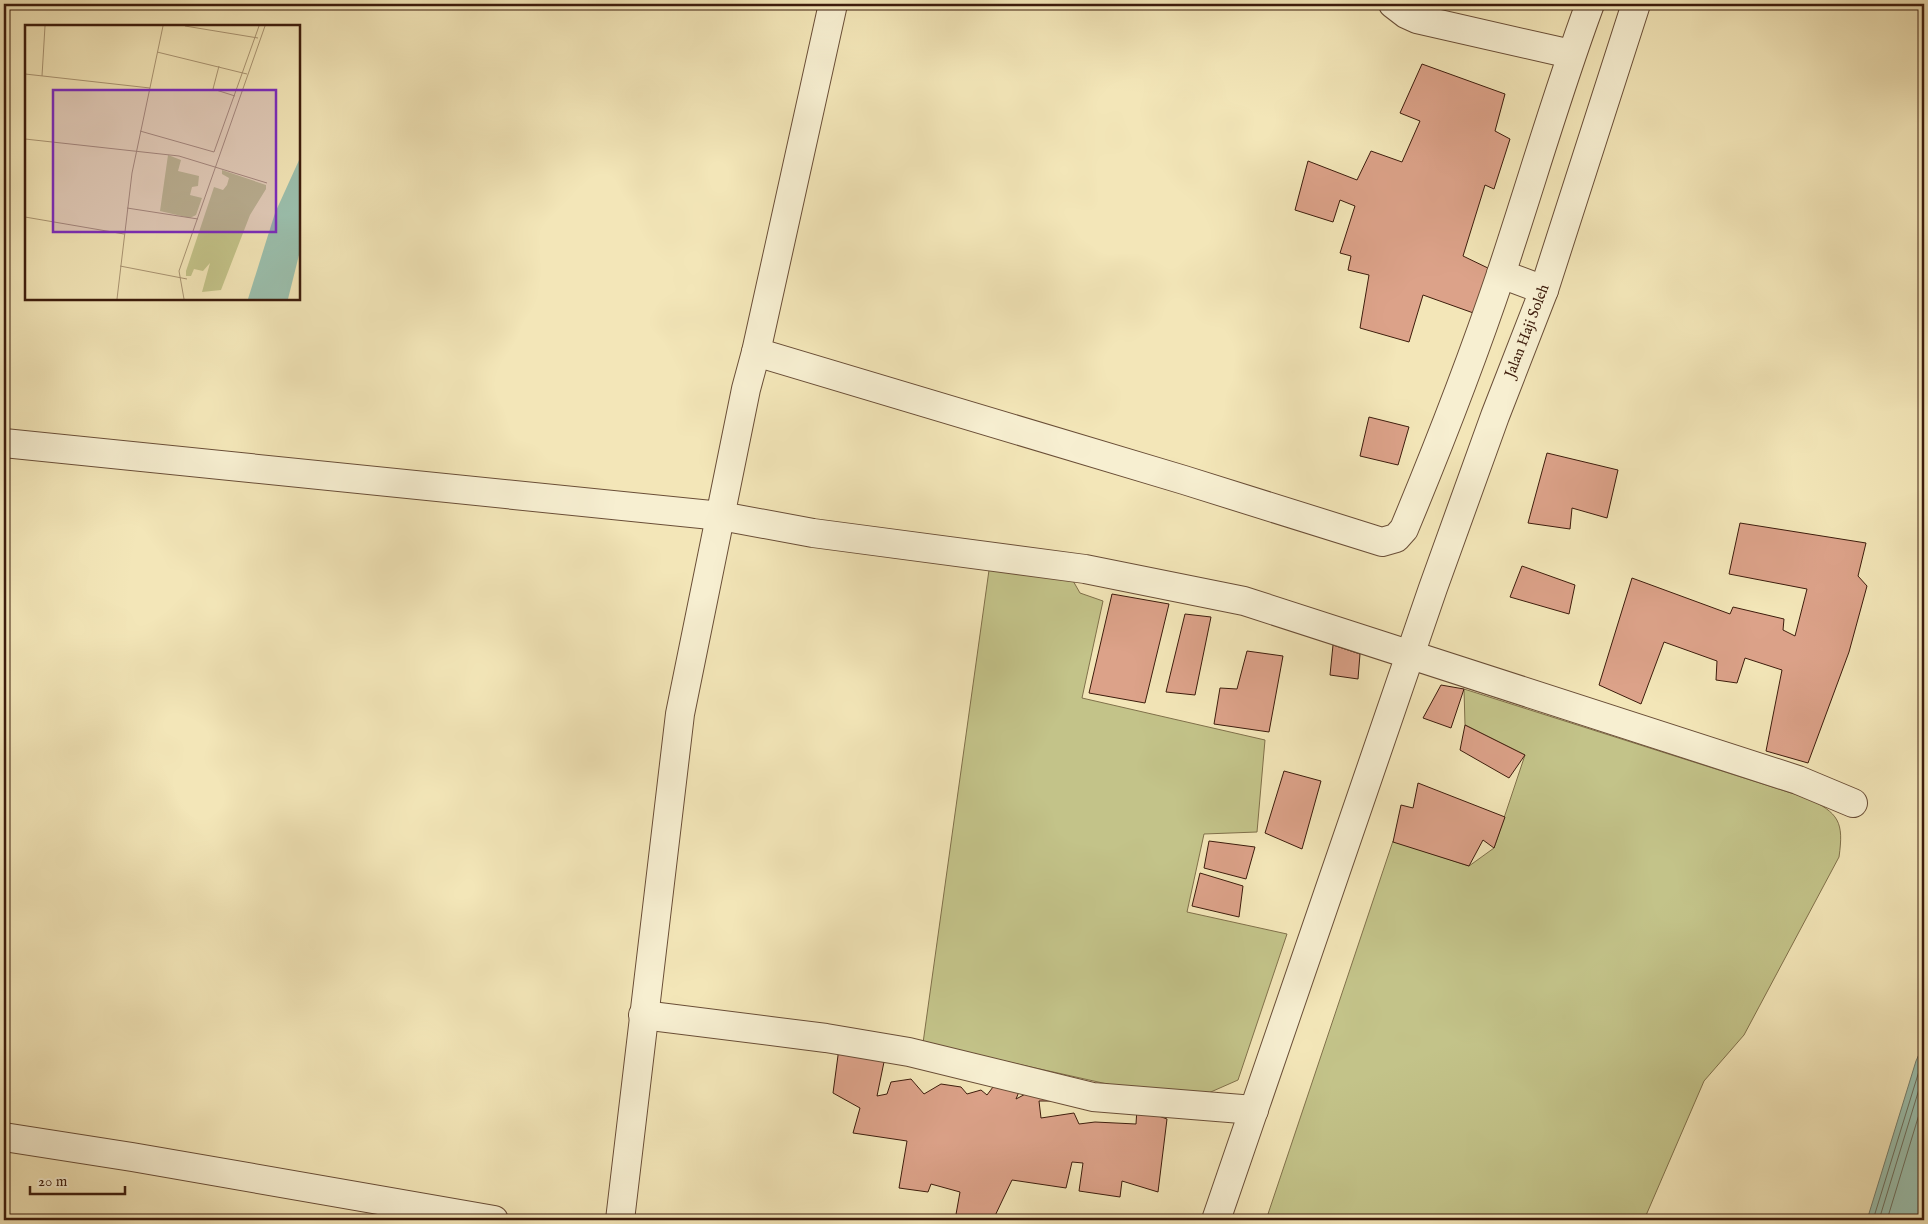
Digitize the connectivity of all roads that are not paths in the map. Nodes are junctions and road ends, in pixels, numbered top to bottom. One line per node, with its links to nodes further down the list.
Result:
1 (833, 4): 7 (street)
2 (1393, 4): 5 (street)
3 (1590, 4): 5 (street)
4 (1636, 4): 6 (street, Jalan Haji Soleh)
5 (1571, 54): 6 (street)
6 (1523, 282): 7 (street); 10 (street, Jalan Haji Soleh)
7 (756, 352): 9 (street)
8 (4, 443): 9 (street)
9 (721, 516): 10 (street); 12 (street)
10 (1411, 656): 11 (street); 13 (street, Jalan Haji Soleh)
11 (1854, 803)
12 (643, 1015): 13 (street); 16 (street)
13 (1254, 1110): 17 (street, Jalan Haji Soleh)
14 (4, 1137): 15 (street)
15 (494, 1220)
16 (620, 1220)
17 (1216, 1220)

